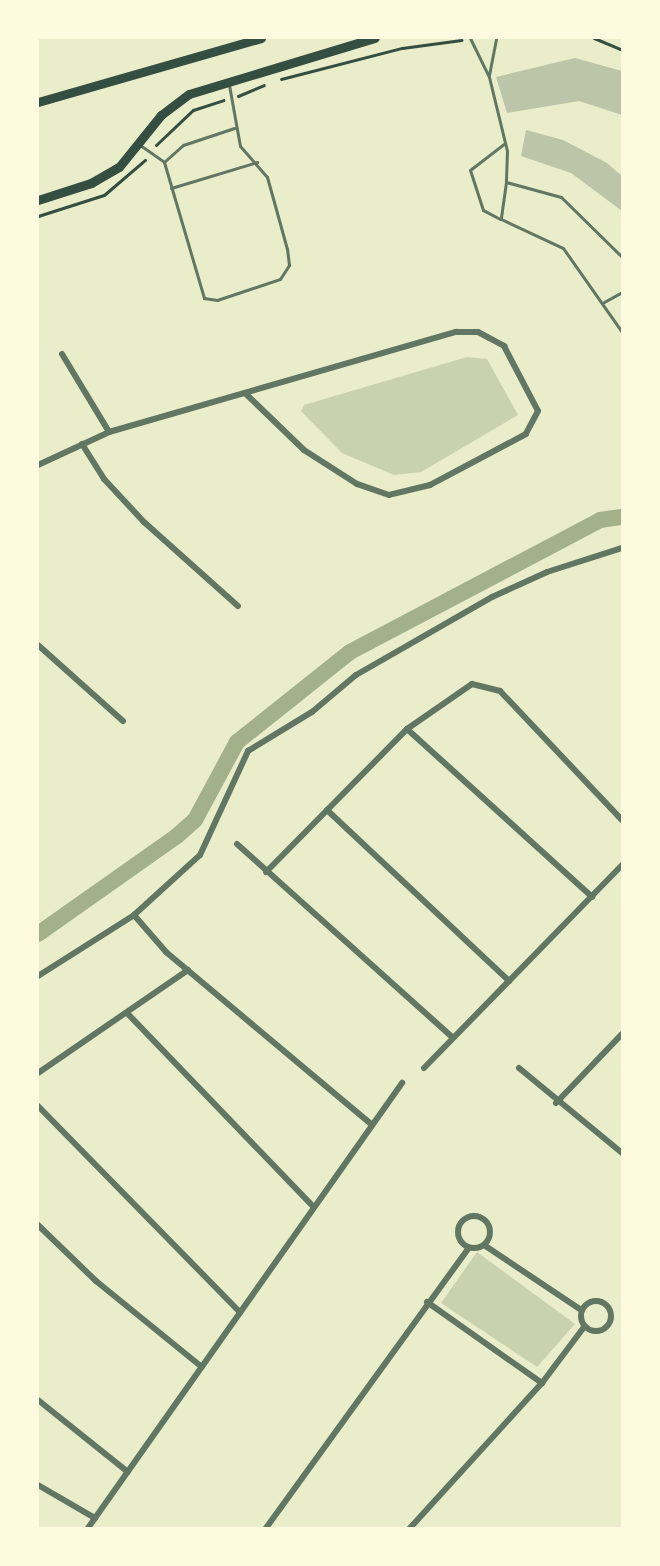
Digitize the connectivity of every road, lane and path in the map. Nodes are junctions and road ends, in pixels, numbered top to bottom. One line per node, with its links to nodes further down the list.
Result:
1 (261, 38): 12 (main road)
2 (375, 38): 9 (main road)
3 (469, 38): 7 (lane); 8 (path)
4 (496, 38): 7 (lane)
5 (594, 38): 6 (path)
6 (622, 50)
7 (489, 77): 14 (lane)
8 (277, 78)
9 (228, 79): 11 (lane); 15 (main road)
10 (267, 81): 11 (path)
11 (230, 98): 13 (lane); 16 (path)
12 (38, 102)
13 (234, 128): 17 (lane); 18 (lane)
14 (505, 142): 19 (lane); 23 (lane)
15 (140, 145): 16 (lane); 21 (main road)
16 (150, 153): 17 (lane); 22 (path)
17 (164, 162): 20 (lane)
18 (257, 162): 20 (lane); 20 (lane)
19 (506, 182): 23 (lane); 24 (lane)
20 (171, 188)
21 (38, 200)
22 (38, 216)
23 (501, 219): 26 (lane)
24 (622, 256)
25 (622, 292): 26 (lane)
26 (604, 302): 27 (lane)
27 (622, 332)
28 (62, 354): 30 (street)
29 (246, 394): 29 (street); 30 (street)
30 (109, 432): 31 (street)
31 (82, 444): 32 (street); 34 (street)
32 (38, 465)
33 (622, 548): 44 (street)
34 (238, 606)
35 (38, 645): 36 (street)
36 (123, 721)
37 (407, 729): 38 (street); 39 (street); 43 (street)
38 (327, 810): 42 (street); 47 (street)
39 (622, 819)
40 (237, 843): 42 (street)
41 (622, 865): 43 (street)
42 (266, 872): 50 (street)
43 (592, 897): 47 (street)
44 (134, 915): 45 (street); 46 (street)
45 (188, 970): 48 (street); 57 (street)
46 (38, 976)
47 (509, 981): 50 (street)
48 (127, 1013): 53 (street); 59 (street)
49 (622, 1034): 55 (street)
50 (452, 1037): 51 (street)
51 (424, 1068)
52 (519, 1068): 55 (street)
53 (38, 1073)
54 (402, 1083): 57 (street)
55 (556, 1103): 58 (street)
56 (38, 1106): 65 (street)
57 (372, 1125): 59 (street)
58 (622, 1153)
59 (314, 1207): 65 (street)
60 (38, 1225): 67 (street)
61 (484, 1245): 62 (street); 62 (street); 64 (street)
62 (469, 1248): 63 (street)
63 (427, 1302): 68 (street); 74 (street)
64 (581, 1310): 66 (street); 66 (street)
65 (240, 1312): 67 (street)
66 (584, 1327): 68 (street)
67 (201, 1367): 70 (street)
68 (542, 1383): 75 (street)
69 (38, 1400): 70 (street)
70 (128, 1472): 72 (street)
71 (38, 1485): 72 (street)
72 (95, 1518): 73 (street)
73 (88, 1528)
74 (266, 1528)
75 (410, 1528)

